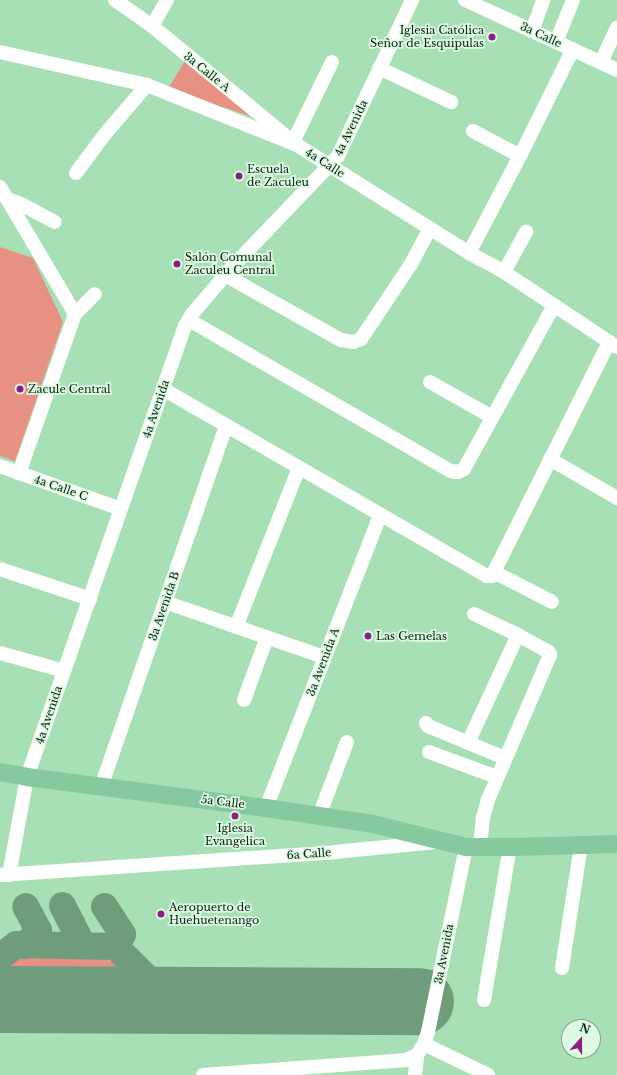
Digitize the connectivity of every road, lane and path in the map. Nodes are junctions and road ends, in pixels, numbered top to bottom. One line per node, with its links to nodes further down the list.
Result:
1 (115, 0): 7 (street, 3a Calle A)
2 (167, 0): 7 (street)
3 (412, 0): 15 (street, 4a Avenida)
4 (465, 0): 9 (street, 3a Calle)
5 (543, 0): 9 (street)
6 (573, 0): 10 (street)
7 (152, 26): 20 (street, 3a Calle A)
8 (617, 27): 14 (street)
9 (532, 31): 10 (street, 3a Calle)
10 (556, 42): 11 (street, 3a Calle)
11 (573, 49): 14 (street, 3a Calle); 21 (street)
12 (0, 52): 17 (street, 4a Calle)
13 (332, 62): 20 (street)
14 (601, 62): 16 (street, 3a Calle)
15 (379, 68): 18 (street); 22 (street, 4a Avenida)
16 (617, 70)
17 (147, 85): 20 (street, 4a Calle); 23 (street)
18 (451, 102)
19 (473, 131): 21 (street)
20 (295, 144): 22 (street, 4a Calle)
21 (520, 156): 28 (street)
22 (329, 166): 26 (street, 4a Calle); 30 (street, 4a Avenida)
23 (76, 173)
24 (4, 193): 25 (street); 33 (street)
25 (55, 222)
26 (430, 229): 28 (street, 4a Calle); 30 (street)
27 (526, 232): 29 (street)
28 (469, 253): 29 (street, 4a Calle)
29 (504, 272): 32 (street, 4a Calle)
30 (225, 275): 34 (street, 4a Avenida)
31 (95, 294): 33 (street)
32 (554, 305): 35 (street, 4a Calle); 38 (street)
33 (75, 314): 43 (street)
34 (189, 320): 37 (street, 4a Avenida); 38 (street)
35 (613, 344): 40 (street)
36 (430, 382): 38 (street)
37 (163, 389): 39 (street); 45 (street, 4a Avenida)
38 (492, 417)
39 (226, 426): 42 (street); 50 (street, 3a Avenida B)
40 (550, 458): 44 (street); 48 (street)
41 (0, 466): 43 (street, 4a Calle C)
42 (299, 468): 46 (street); 53 (street)
43 (19, 473): 45 (street, 4a Calle C)
44 (617, 498)
45 (121, 509): 49 (street, 4a Avenida)
46 (380, 516): 48 (street); 57 (street, 3a Avenida A)
47 (0, 569): 49 (street)
48 (494, 572): 51 (street)
49 (90, 599): 58 (street, 4a Avenida)
50 (165, 602): 53 (street); 68 (street, 3a Avenida B)
51 (552, 602)
52 (474, 614): 54 (street)
53 (236, 627): 55 (street)
54 (518, 635): 62 (street); 64 (street, 3a Avenida)
55 (267, 637): 57 (street); 59 (street)
56 (0, 653): 58 (street)
57 (324, 657): 69 (street, 3a Avenida A)
58 (64, 671): 66 (street, 4a Avenida)
59 (244, 700)
60 (426, 723): 62 (street)
61 (346, 742): 70 (street)
62 (468, 743): 64 (street)
63 (429, 752): 67 (street)
64 (505, 758): 67 (street, 3a Avenida)
65 (0, 772): 66 (main road, 5a Calle)
66 (27, 777): 68 (main road, 5a Calle); 76 (street, 4a Avenida)
67 (497, 777): 74 (street, 3a Avenida)
68 (101, 787): 69 (main road, 5a Calle)
69 (266, 808): 70 (main road, 5a Calle)
70 (319, 816): 71 (main road, 5a Calle)
71 (444, 841): 74 (main road, 6a Calle); 76 (street, 6a Calle)
72 (617, 844): 73 (main road, 6a Calle)
73 (581, 845): 75 (main road, 6a Calle); 77 (street)
74 (473, 847): 75 (main road, 6a Calle); 79 (street, 3a Avenida)
75 (510, 847): 78 (street)
76 (4, 875)
77 (562, 968)
78 (484, 1000)
79 (418, 1052): 80 (street); 82 (street, 3a Avenida); 83 (street)
80 (352, 1069): 81 (street)
81 (203, 1075)
82 (415, 1075)
83 (488, 1075)

